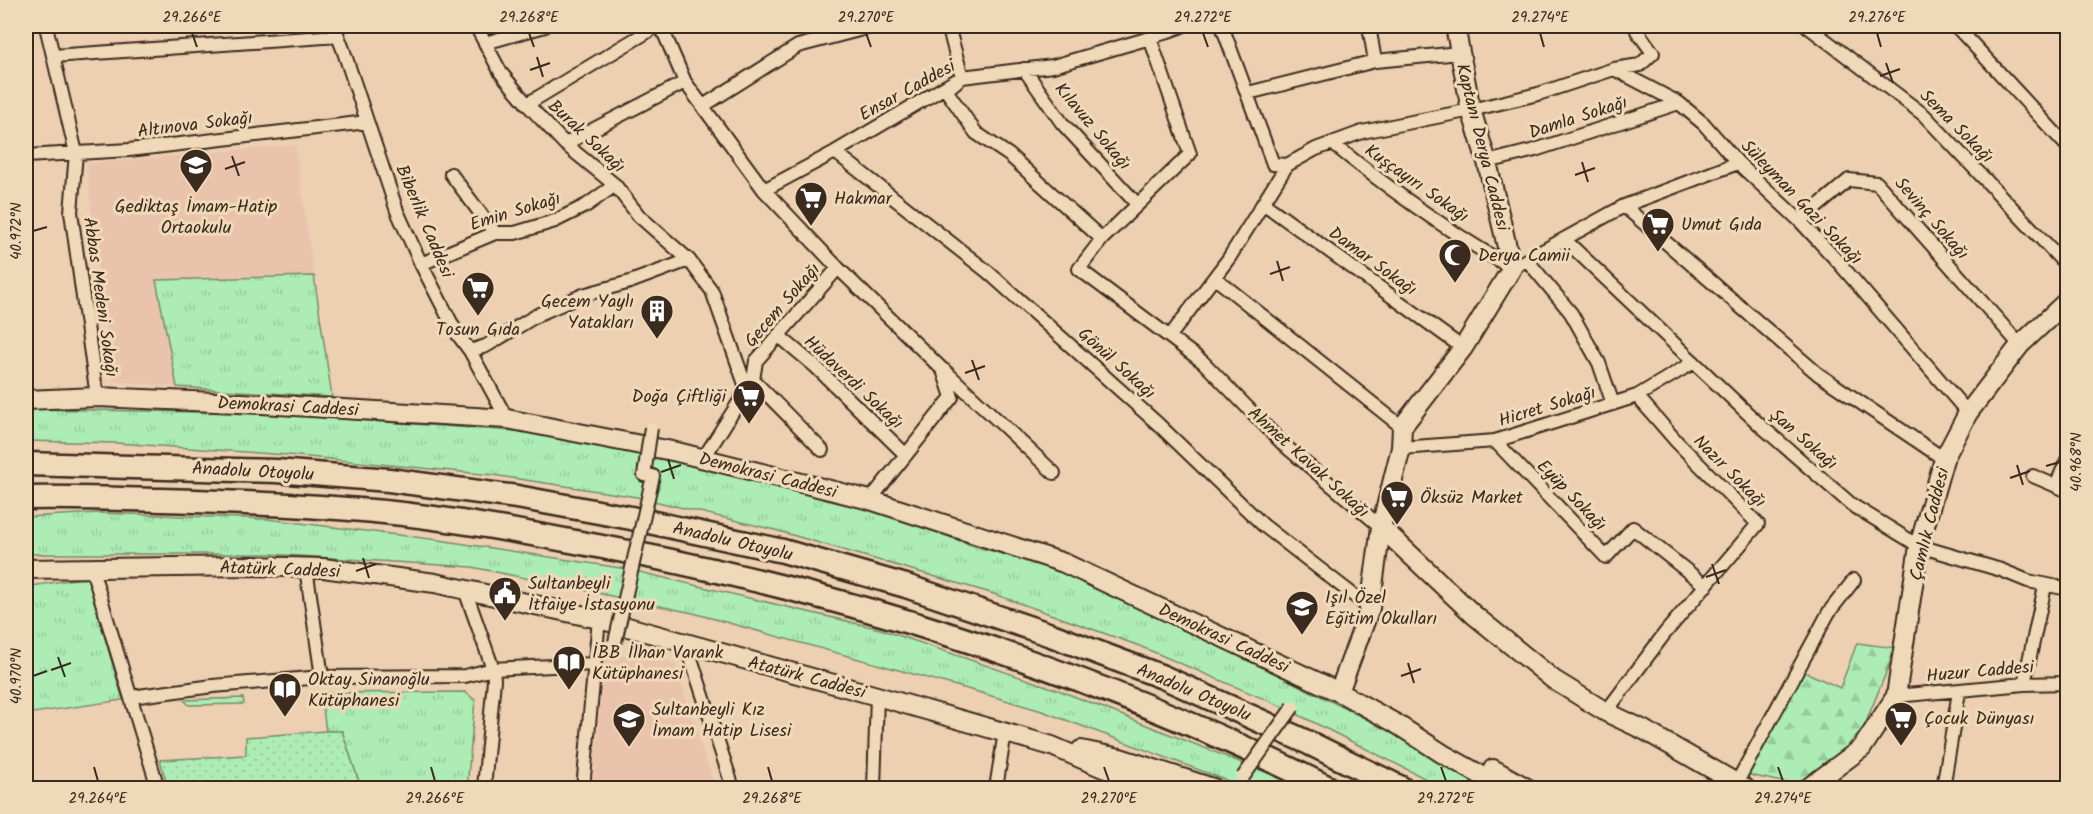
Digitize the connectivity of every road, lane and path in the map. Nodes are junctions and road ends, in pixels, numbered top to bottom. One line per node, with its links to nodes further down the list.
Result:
1 (46, 26): 19 (street, Abbas Medeni Sokağı)
2 (476, 26): 17 (street, Burak Sokağı)
3 (545, 26): 17 (street)
4 (677, 26): 13 (street)
5 (873, 26): 6 (street); 28 (street)
6 (948, 26): 23 (street)
7 (1182, 26): 16 (street, Ensar Caddesi)
8 (1222, 26): 25 (street)
9 (1369, 26): 20 (street)
10 (1455, 26): 18 (street, Kaptanı Derya Caddesi)
11 (1807, 26): 53 (street, Sema Sokağı)
12 (1956, 26): 33 (street)
13 (661, 28): 24 (street); 27 (street)
14 (336, 31): 19 (street); 30 (street, Biberlik Caddesi)
15 (1637, 31): 22 (street)
16 (1150, 38): 21 (street, Ensar Caddesi); 44 (street, Ahmet Kavak Sokağı)
17 (484, 43): 27 (street, Burak Sokağı)
18 (1460, 53): 20 (street); 29 (street, Kaptanı Derya Caddesi)
19 (53, 56): 35 (street, Abbas Medeni Sokağı)
20 (1375, 62): 25 (street)
21 (1024, 69): 23 (street, Ensar Caddesi); 44 (street, Kılavuz Sokağı)
22 (1614, 69): 26 (street, Süleyman Gazi Sokağı); 29 (street)
23 (962, 77): 34 (street, Ensar Caddesi); 48 (street)
24 (686, 82): 28 (street); 32 (street)
25 (1248, 93): 39 (street)
26 (1679, 103): 37 (street, Damla Sokağı); 38 (street, Süleyman Gazi Sokağı)
27 (526, 104): 32 (street, Burak Sokağı)
28 (703, 106): 42 (street)
29 (1471, 110): 31 (street); 37 (street, Kaptanı Derya Caddesi)
30 (367, 122): 35 (street, Altınova Sokağı); 51 (street, Biberlik Caddesi)
31 (1332, 143): 39 (street); 52 (street, Kuşçayırı Sokağı)
32 (566, 144): 41 (street, Burak Sokağı)
33 (2067, 147)
34 (835, 152): 42 (street, Ensar Caddesi); 98 (street, Gönül Sokağı)
35 (76, 153): 36 (street, Altınova Sokağı); 67 (street, Abbas Medeni Sokağı)
36 (26, 156)
37 (1487, 162): 52 (street, Kaptanı Derya Caddesi)
38 (1738, 163): 45 (street); 46 (street, Süleyman Gazi Sokağı)
39 (1287, 165): 43 (street)
40 (451, 174): 47 (street)
41 (615, 185): 47 (street, Emin Sokağı); 50 (street, Burak Sokağı)
42 (764, 190): 54 (street)
43 (1263, 203): 55 (street); 60 (street, Damar Sokağı)
44 (1137, 204): 48 (street, Ahmet Kavak Sokağı)
45 (1624, 206): 49 (street); 80 (street)
46 (1800, 221): 59 (street, Sevinç Sokağı); 69 (street, Süleyman Gazi Sokağı)
47 (495, 232): 51 (street, Emin Sokağı)
48 (1102, 239): 58 (street, Ahmet Kavak Sokağı)
49 (1564, 239): 52 (street); 62 (street, Şan Sokağı)
50 (689, 260): 61 (street); 64 (street, Burak Sokağı)
51 (421, 264): 61 (street, Biberlik Caddesi)
52 (1520, 264): 60 (street); 68 (street, Kuşçayırı Sokağı)
53 (2067, 267)
54 (837, 268): 57 (street, Gecem Sokağı); 63 (street)
55 (1215, 278): 58 (street); 71 (street)
56 (2067, 300): 59 (street, Çamlık Caddesi)
57 (777, 335): 64 (street, Gecem Sokağı); 77 (street, Hüdaverdi Sokağı)
58 (1170, 336): 88 (street, Ahmet Kavak Sokağı)
59 (2020, 345): 69 (street, Çamlık Caddesi)
60 (1463, 348): 71 (street)
61 (470, 351): 70 (street, Biberlik Caddesi)
62 (1694, 362): 65 (street, Hicret Sokağı); 89 (street, Şan Sokağı)
63 (943, 370): 77 (street); 83 (street)
64 (750, 385): 76 (street); 79 (street, Gecem Sokağı)
65 (1637, 396): 68 (street, Hicret Sokağı); 94 (street, Nazır Sokağı)
66 (29, 398): 67 (street, Demokrasi Caddesi)
67 (97, 398): 70 (street, Demokrasi Caddesi)
68 (1613, 404): 73 (street, Hicret Sokağı)
69 (1968, 413): 80 (street, Çamlık Caddesi)
70 (507, 419): 79 (street, Demokrasi Caddesi)
71 (1402, 426): 74 (street)
72 (651, 428): 100 (street, bridge)
73 (1495, 441): 74 (street, Hicret Sokağı); 94 (street, Eyüp Sokağı)
74 (1401, 448): 88 (street)
75 (26, 450): 82 (highway)
76 (822, 450)
77 (906, 455): 87 (street)
78 (2067, 458): 85 (street)
79 (703, 459): 87 (street, Demokrasi Caddesi)
80 (1944, 459): 89 (street, Çamlık Caddesi)
81 (26, 464): 82 (highway, Anadolu Otoyolu)
82 (276, 471): 130 (highway, Anadolu Otoyolu)
83 (1054, 473)
84 (2033, 476): 85 (street)
85 (2062, 488)
86 (26, 500): 129 (highway, Anadolu Otoyolu)
87 (870, 500): 107 (street, Demokrasi Caddesi)
88 (1381, 527): 98 (street); 113 (street, Ahmet Kavak Sokağı)
89 (1919, 546): 95 (street, Şan Sokağı); 110 (street, Çamlık Caddesi)
90 (306, 568): 92 (street, Atatürk Caddesi); 97 (street, Atatürk Caddesi); 104 (street)
91 (26, 569): 92 (street, Atatürk Caddesi)
92 (92, 569): 111 (street)
93 (1854, 580): 119 (street)
94 (1706, 586): 113 (street, Nazır Sokağı)
95 (2045, 586): 96 (street, Şan Sokağı); 106 (street)
96 (2067, 589)
97 (465, 590): 99 (street, Atatürk Caddesi); 103 (street)
98 (1370, 608): 107 (street)
99 (599, 619): 101 (street, Atatürk Caddesi); 102 (street)
100 (615, 642)
101 (686, 643): 109 (street, Atatürk Caddesi); 124 (street)
102 (594, 664): 103 (street); 123 (street)
103 (493, 669): 104 (street); 122 (street)
104 (322, 676): 111 (street)
105 (2067, 683): 106 (street, Huzur Caddesi)
106 (2024, 684): 108 (street, Huzur Caddesi)
107 (1339, 692): 114 (street, Demokrasi Caddesi)
108 (1959, 692): 110 (street, Huzur Caddesi); 134 (street)
109 (877, 696): 115 (street, Atatürk Caddesi); 125 (street)
110 (1896, 696): 133 (street, Çamlık Caddesi)
111 (131, 697): 121 (street)
112 (1293, 707): 117 (street, bridge)
113 (1606, 712): 119 (street, Ahmet Kavak Sokağı)
114 (1395, 723): 131 (street); 132 (street)
115 (1005, 732): 116 (street, Atatürk Caddesi); 126 (street)
116 (1052, 746): 127 (street, Atatürk Caddesi); 128 (street, Atatürk Caddesi)
117 (1243, 777)
118 (26, 783): 120 (street)
119 (1732, 785)
120 (27, 789)
121 (158, 789)
122 (484, 789)
123 (583, 789)
124 (732, 789)
125 (874, 789)
126 (996, 789)
127 (1171, 789)
128 (1214, 789)
129 (1329, 789)
130 (1401, 789)
131 (1504, 789)
132 (1527, 789)
133 (1808, 789)
134 (1942, 789)

